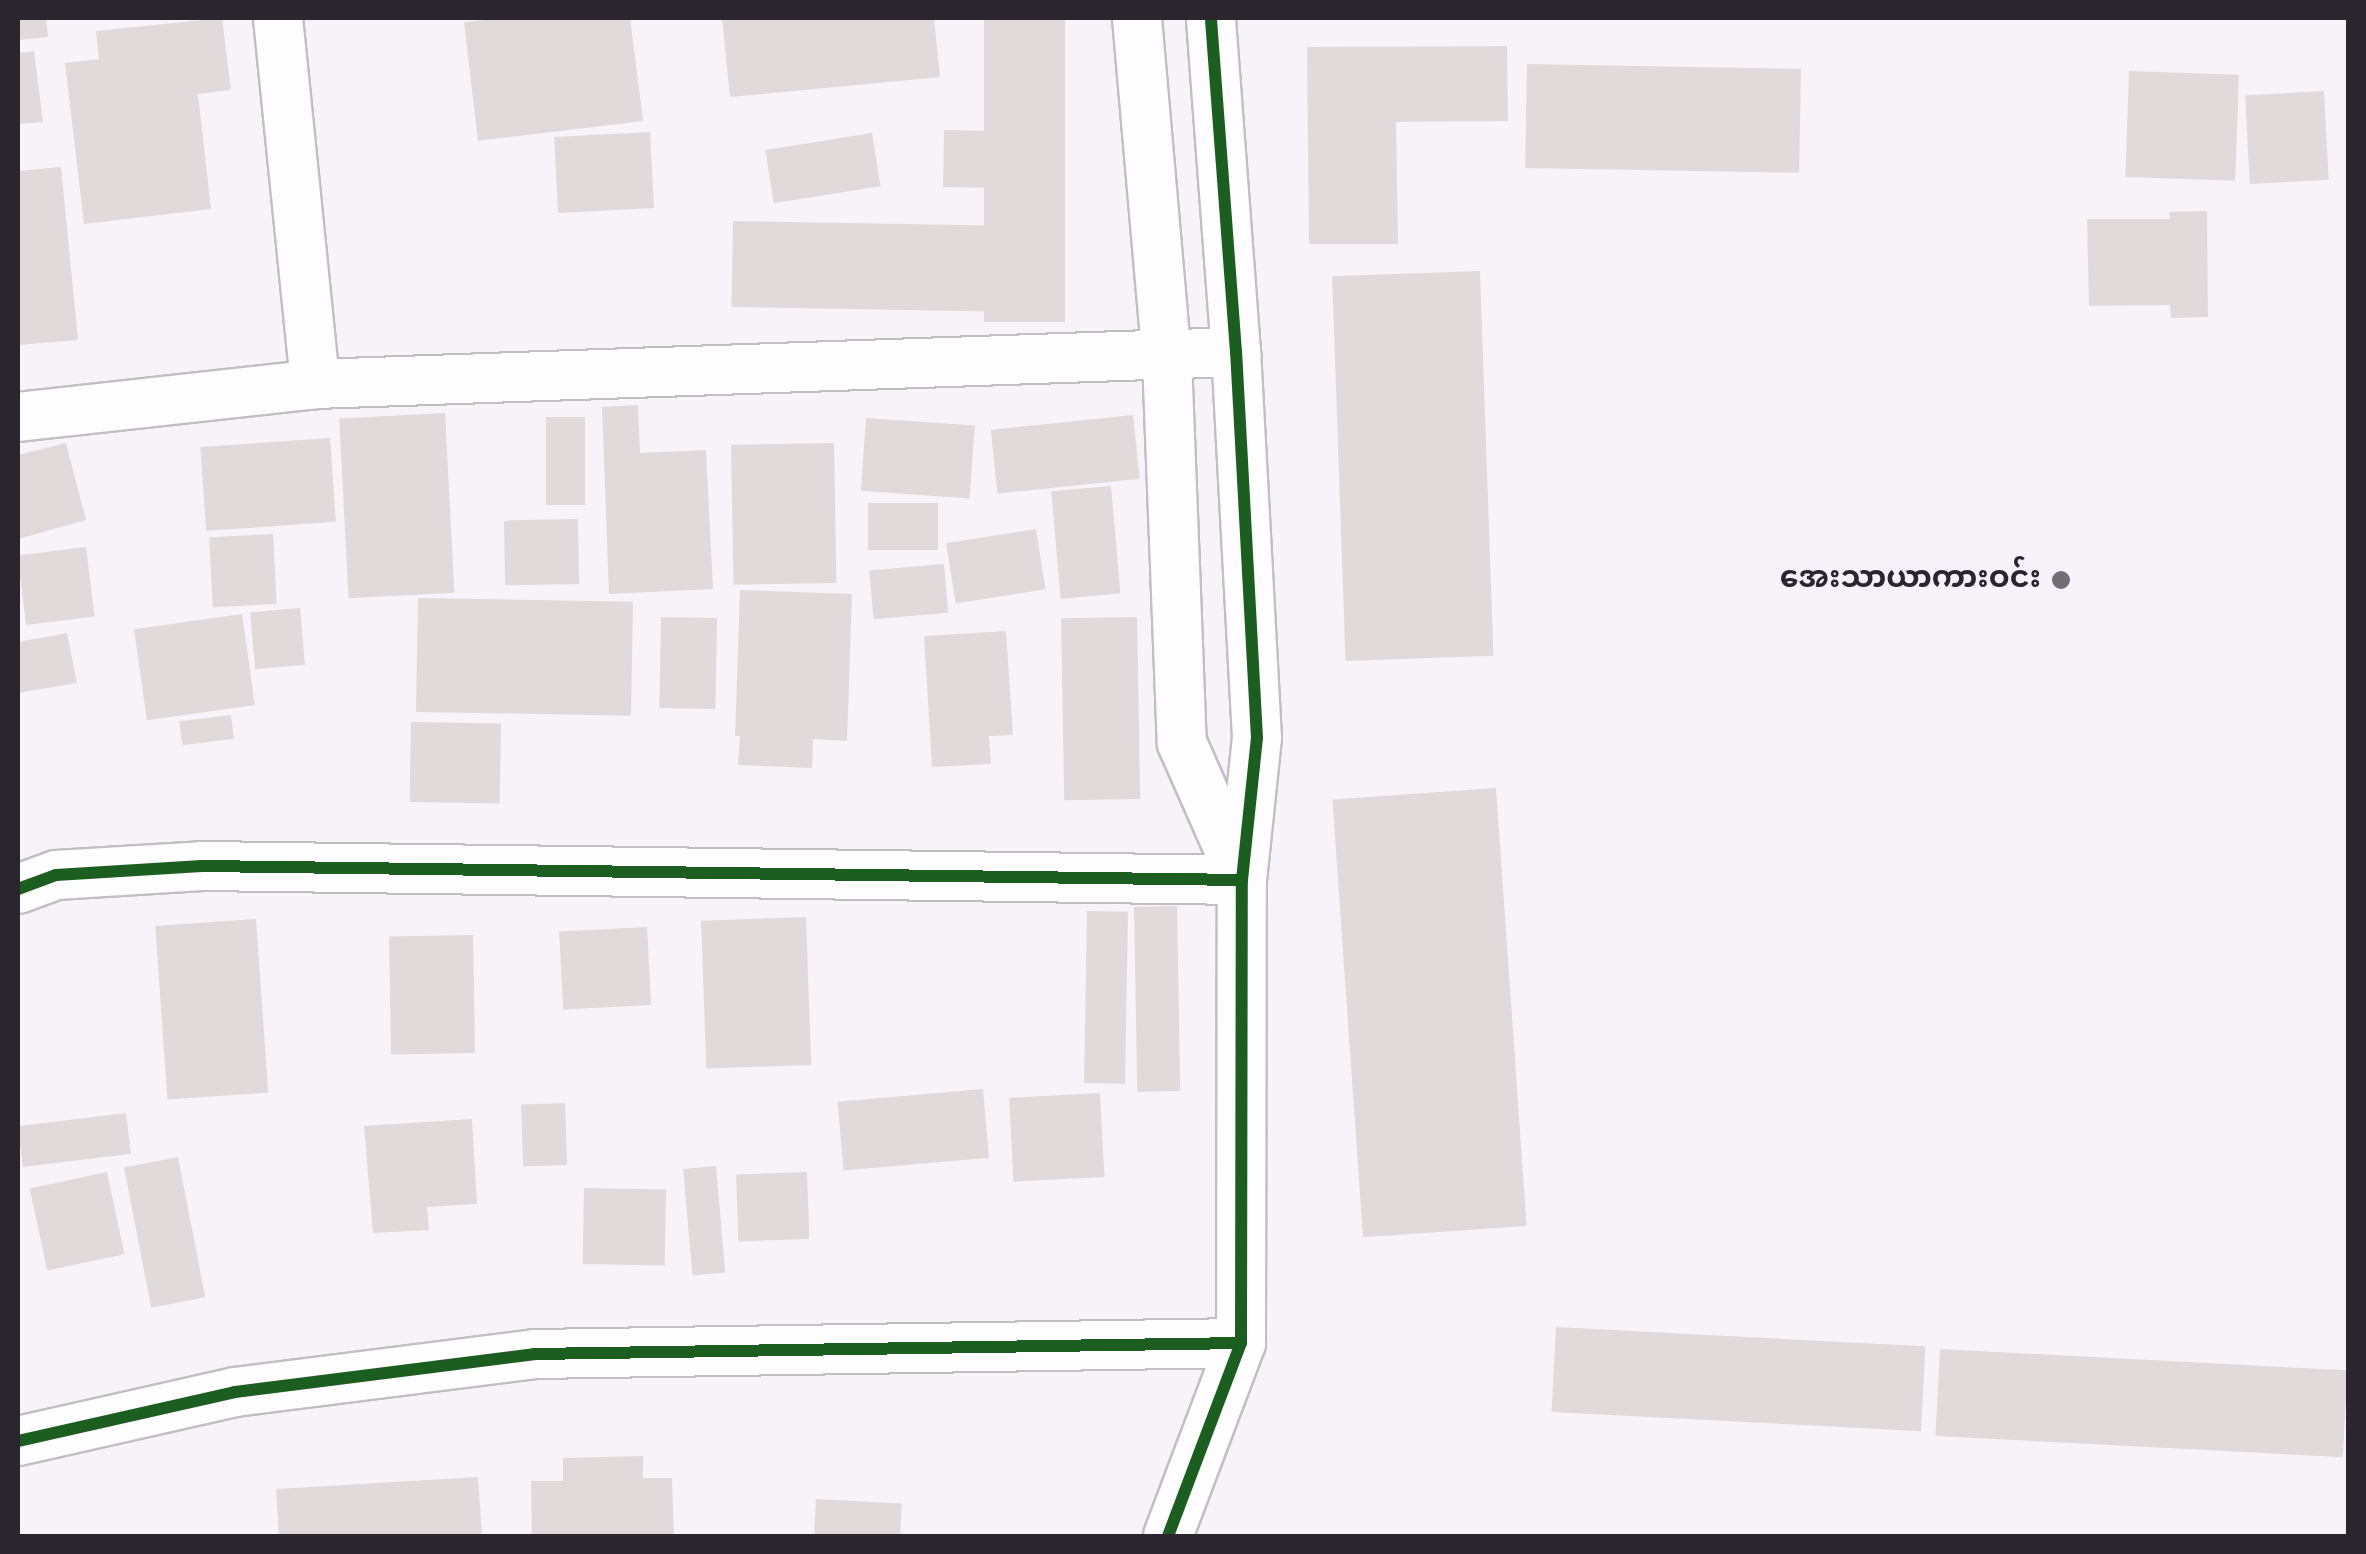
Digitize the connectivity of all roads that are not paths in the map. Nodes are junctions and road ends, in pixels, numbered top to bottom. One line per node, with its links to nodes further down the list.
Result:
1 (278, 18): 6 (street)
2 (1138, 18): 5 (street)
3 (1212, 18): 4 (street)
4 (1236, 352): 5 (street); 8 (street)
5 (1167, 358): 6 (street); 8 (street)
6 (315, 384): 7 (street)
7 (18, 418)
8 (1242, 880): 9 (street); 10 (street)
9 (18, 889)
10 (1241, 1343): 11 (street); 12 (street)
11 (18, 1441)
12 (1168, 1536)

